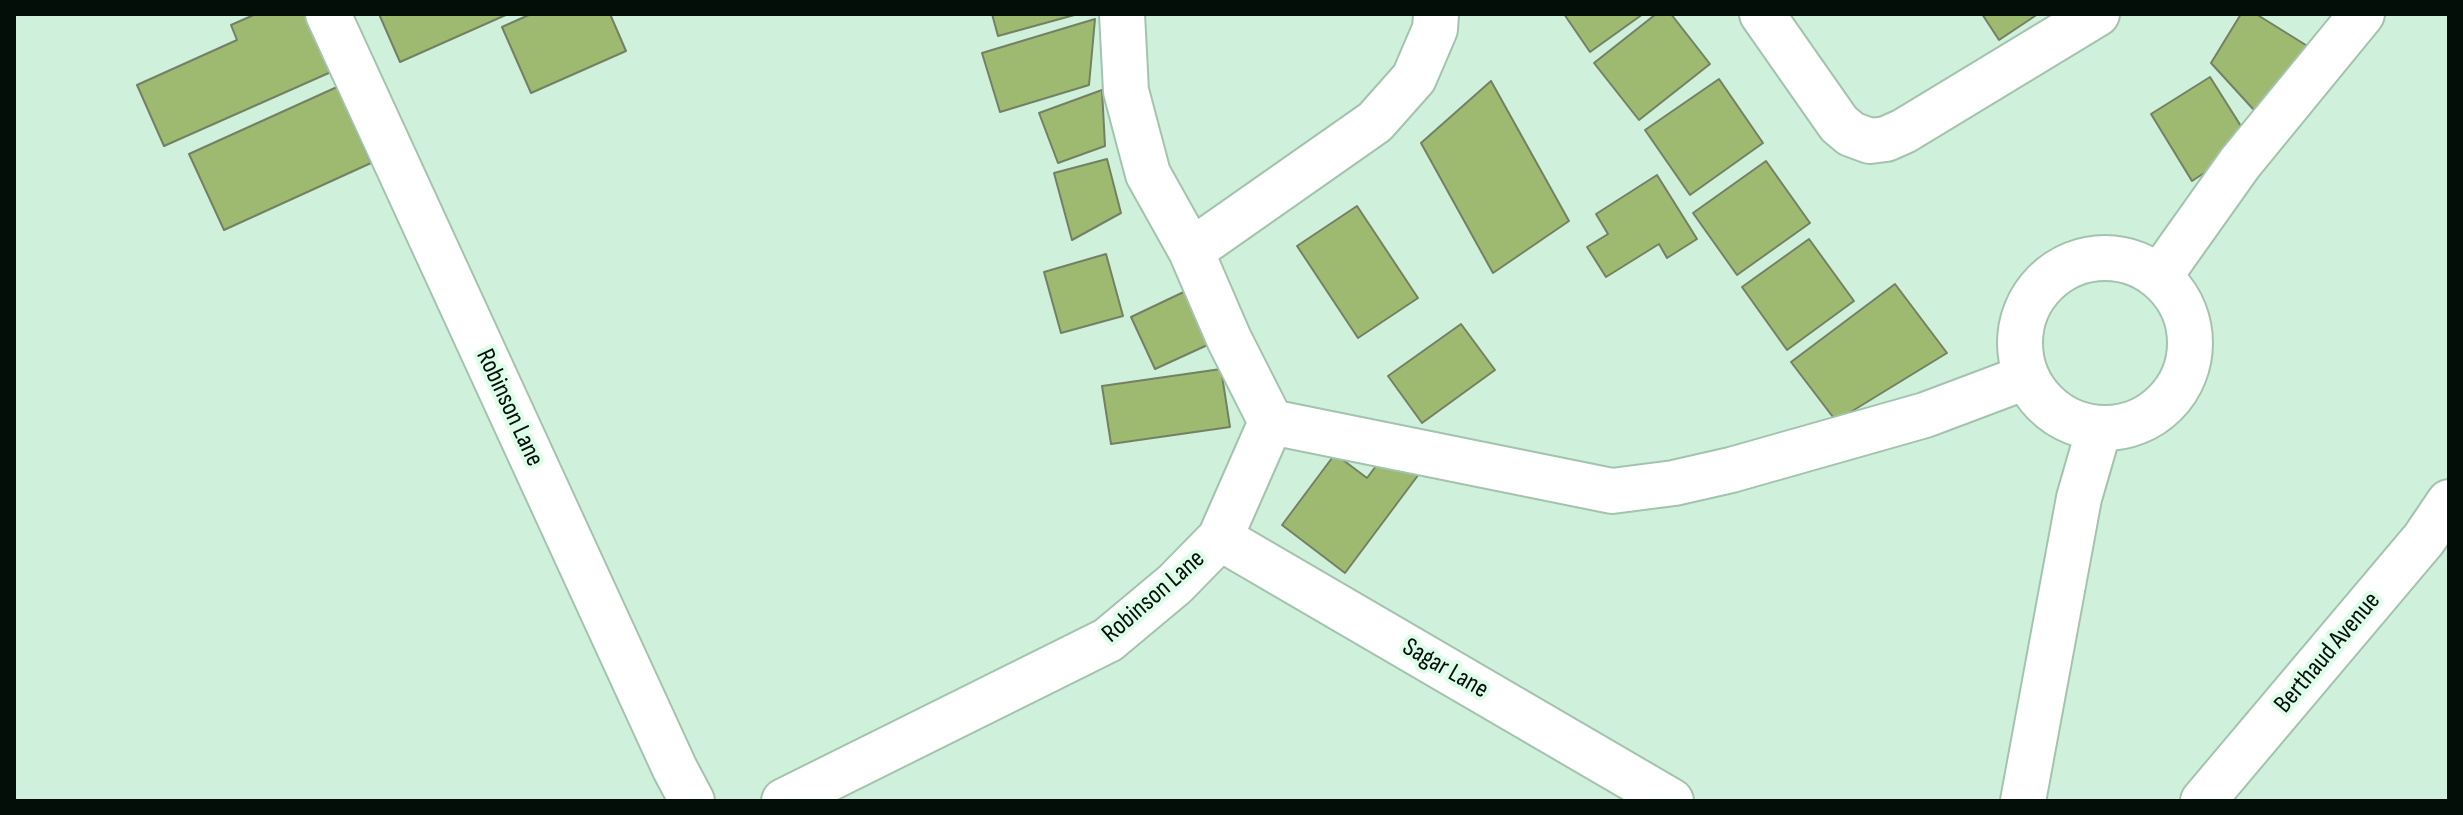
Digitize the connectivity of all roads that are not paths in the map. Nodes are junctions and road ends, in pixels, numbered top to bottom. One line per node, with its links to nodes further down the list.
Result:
1 (328, 14): 14 (street, Robinson Lane)
2 (1122, 14): 7 (street)
3 (1436, 14): 7 (street)
4 (1762, 14): 5 (street)
5 (2097, 14)
6 (2362, 14): 8 (street)
7 (1191, 251): 10 (street)
8 (2159, 277): 9 (street); 11 (street)
9 (2026, 377): 10 (street); 11 (street)
10 (1271, 422): 13 (street)
11 (2099, 429): 17 (street)
12 (2449, 502): 18 (street, Berthaud Avenue)
13 (1220, 538): 15 (street, Robinson Lane); 16 (street, Sagar Lane)
14 (692, 801)
15 (784, 801)
16 (1671, 801)
17 (2023, 801)
18 (2203, 801)

